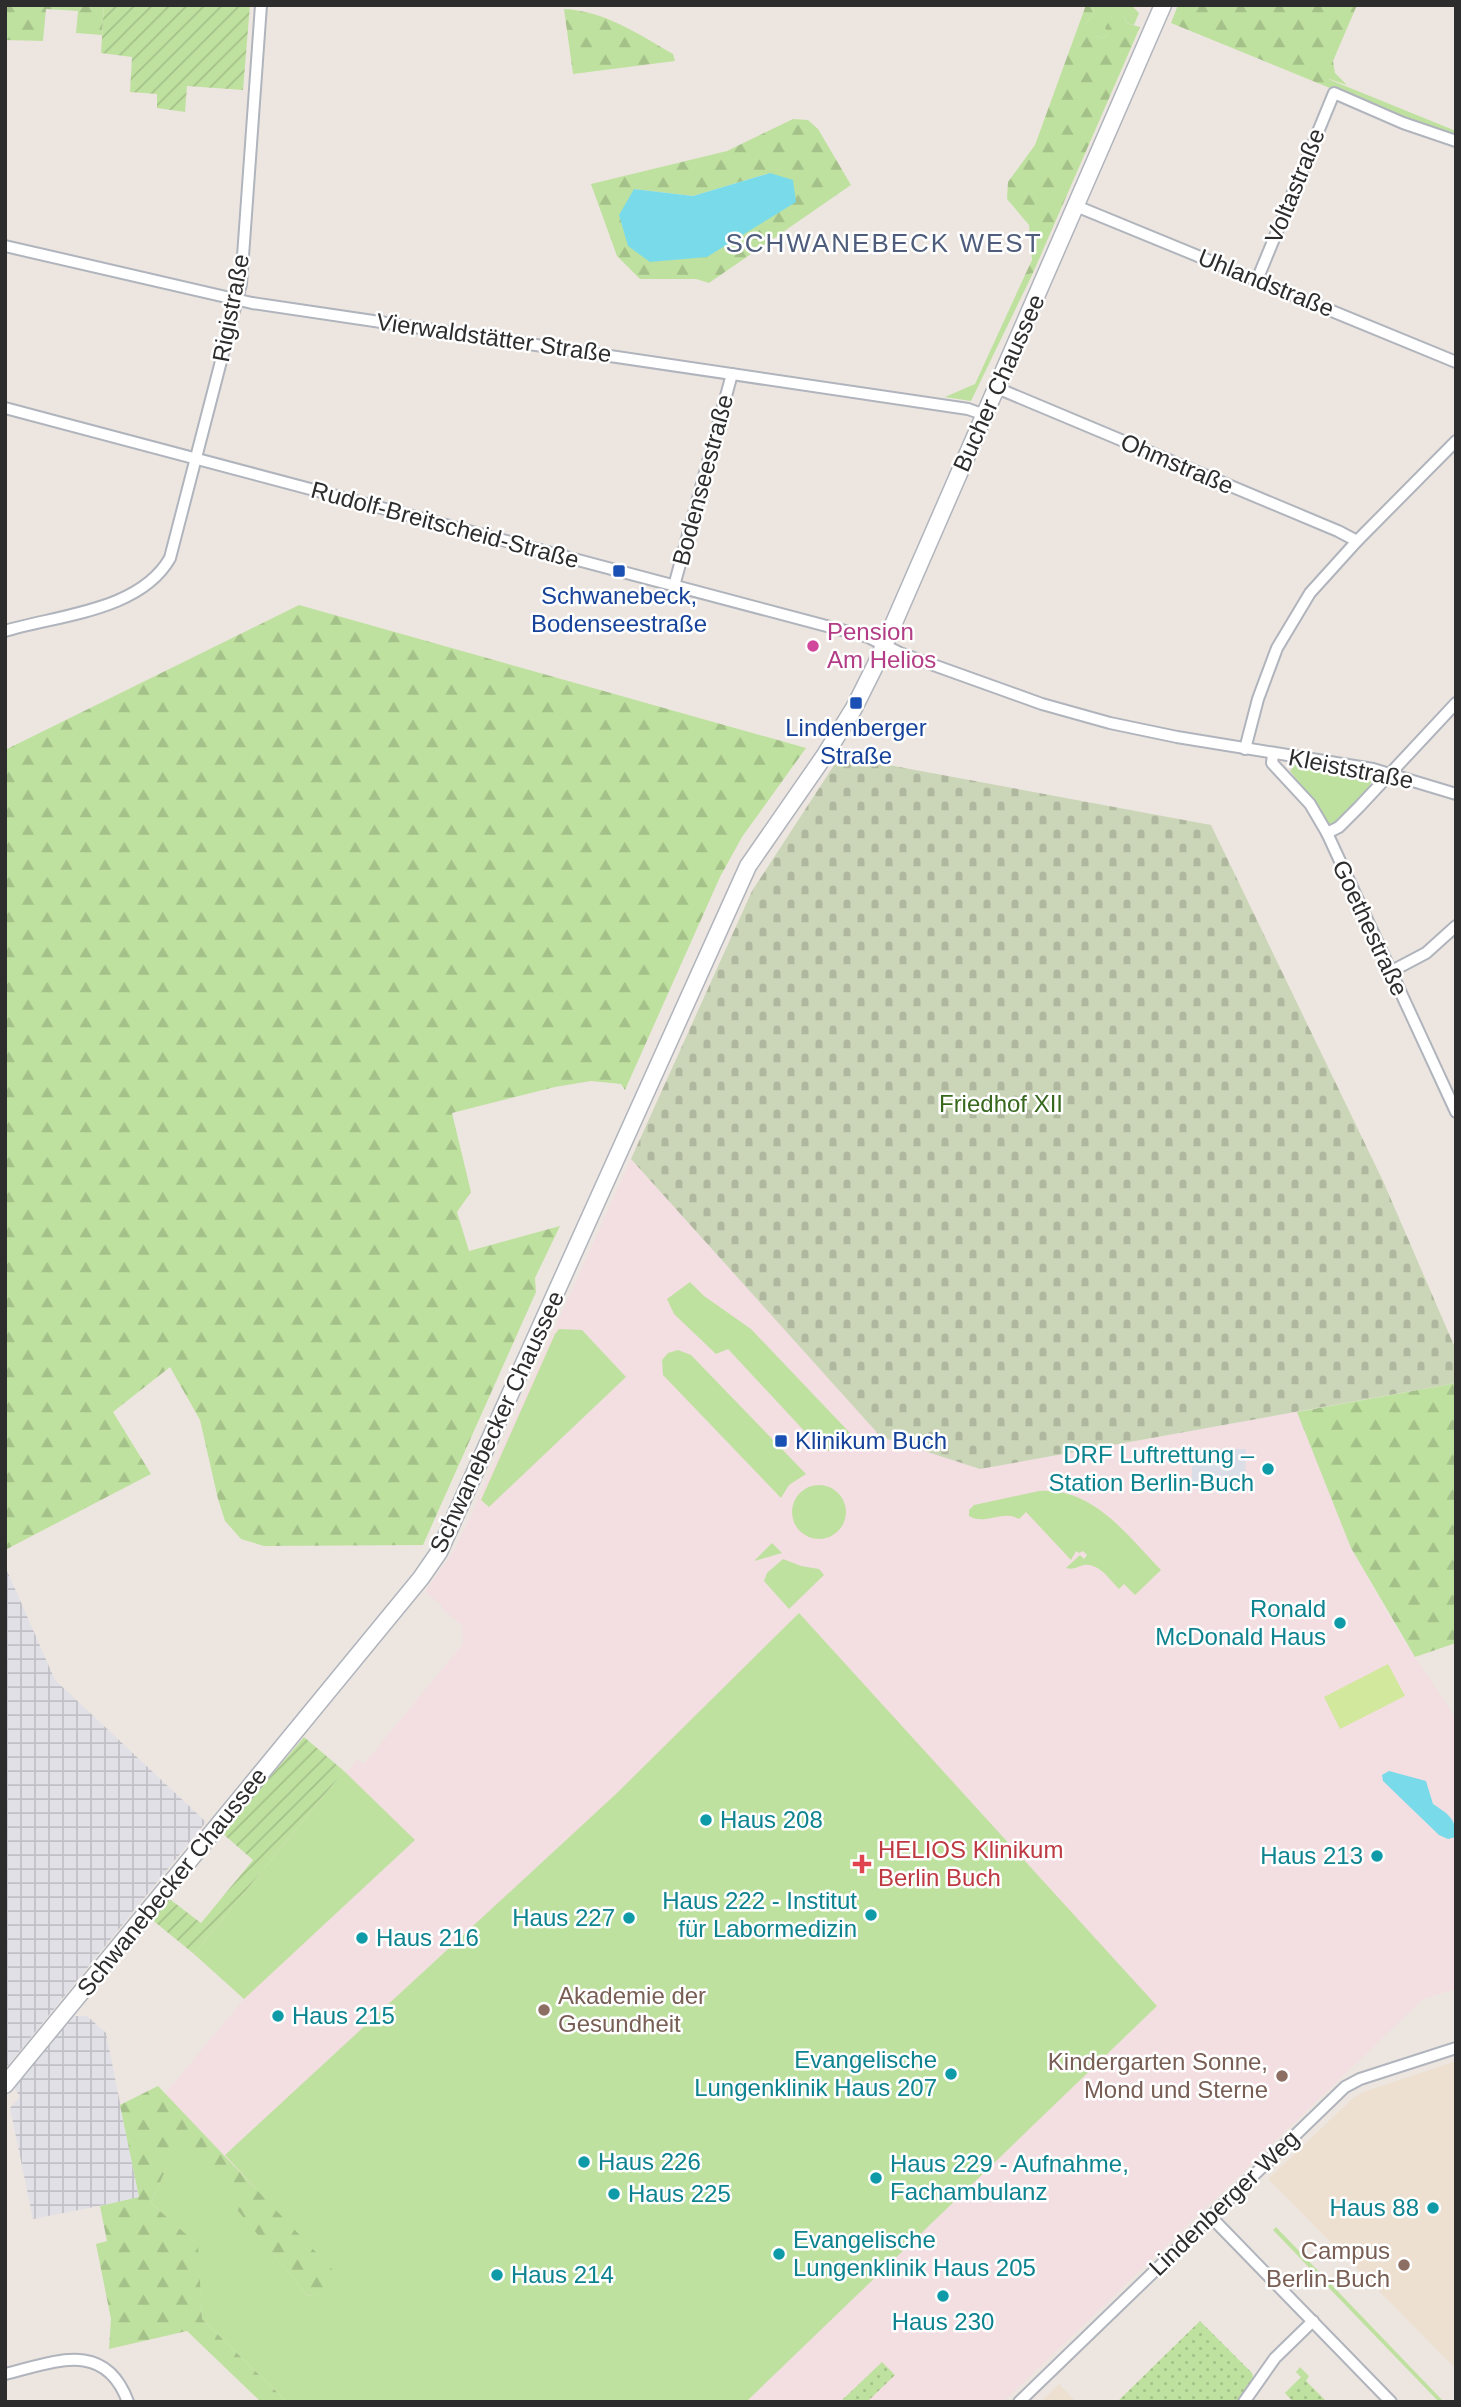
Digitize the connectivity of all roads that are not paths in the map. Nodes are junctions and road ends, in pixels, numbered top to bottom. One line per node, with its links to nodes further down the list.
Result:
1 (261, 5): 7 (street, Rigistraße)
2 (1163, 5): 4 (main road, Bucher Chaussee)
3 (1456, 141): 6 (street, Voltastraße)
4 (1076, 206): 6 (street, Uhlandstraße); 10 (main road, Bucher Chaussee)
5 (5, 246): 7 (street, Vierwaldstätter Straße)
6 (1257, 280): 8 (street, Uhlandstraße)
7 (237, 300): 9 (street, Vierwaldstätter Straße); 14 (street, Rigistraße)
8 (1456, 362)
9 (732, 374): 12 (street, Vierwaldstätter Straße); 16 (street, Bodenseestraße)
10 (997, 388): 12 (main road, Bucher Chaussee); 15 (street, Ohmstraße)
11 (5, 408): 14 (street, Rudolf-Breitscheid-Straße)
12 (985, 415): 18 (main road, Bucher Chaussee)
13 (1456, 441): 15 (street)
14 (197, 459): 16 (street, Rudolf-Breitscheid-Straße); 17 (street, Rigistraße)
15 (1356, 541): 20 (street)
16 (674, 586): 18 (street, Rudolf-Breitscheid-Straße)
17 (5, 631)
18 (884, 645): 20 (street); 22 (main road, Bucher Chaussee)
19 (1456, 704): 23 (street)
20 (1245, 749): 21 (street, Kleiststraße)
21 (1273, 754): 23 (street, Kleiststraße); 25 (street, Goethestraße)
22 (825, 755): 30 (main road, Schwanebecker Chaussee)
23 (1389, 772): 24 (street, Kleiststraße); 25 (street)
24 (1456, 794)
25 (1327, 833): 27 (street, Goethestraße)
26 (1456, 926): 27 (street)
27 (1390, 972): 28 (street, Goethestraße)
28 (1456, 1111)
29 (1456, 2048): 31 (street, Lindenberger Weg)
30 (5, 2085)
31 (1211, 2217): 32 (street); 35 (street, Lindenberger Weg)
32 (1313, 2321): 36 (street); 37 (street)
33 (5, 2374): 34 (street)
34 (128, 2402)
35 (1018, 2402)
36 (1244, 2402)
37 (1391, 2402)

